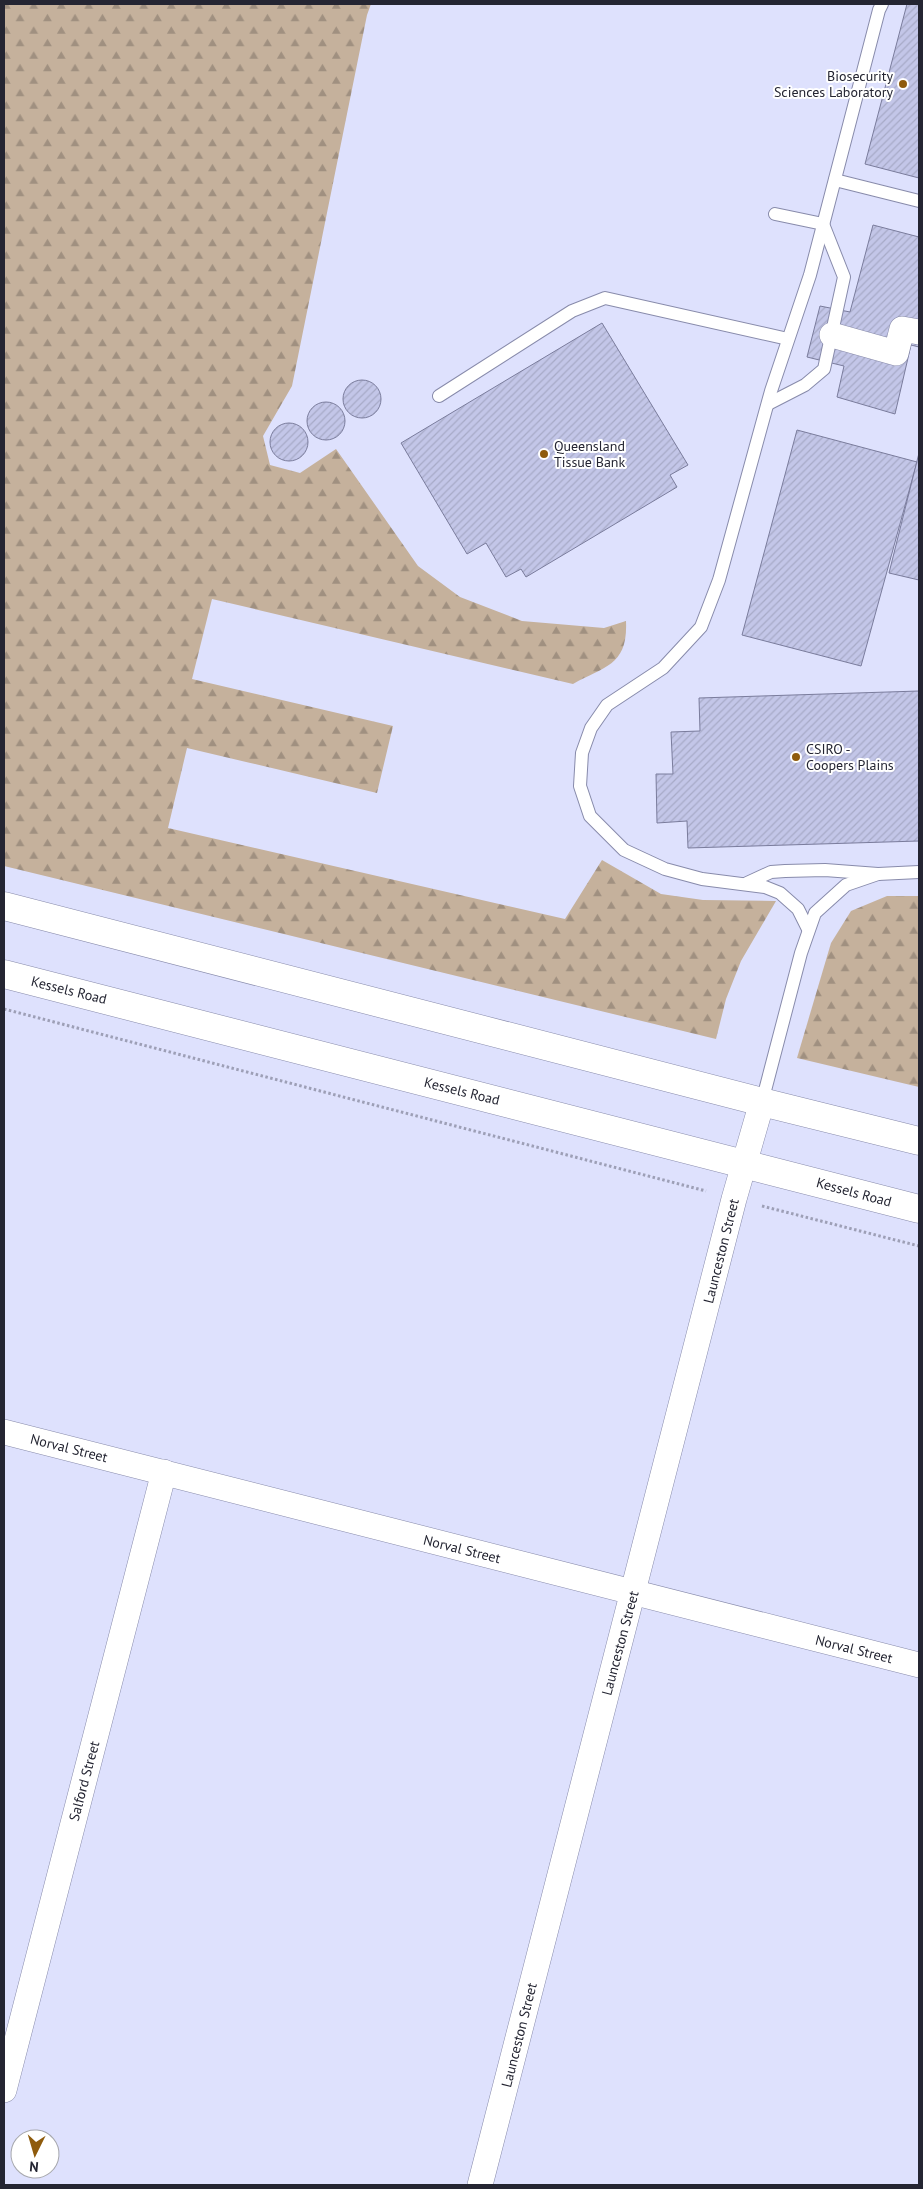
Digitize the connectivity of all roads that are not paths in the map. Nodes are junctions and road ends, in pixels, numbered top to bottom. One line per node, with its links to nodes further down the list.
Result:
1 (882, 4): 2 (lane)
2 (835, 180): 3 (lane); 5 (lane)
3 (919, 201)
4 (775, 214): 5 (lane)
5 (823, 224): 7 (lane); 8 (lane)
6 (919, 332): 7 (street)
7 (832, 335): 10 (lane)
8 (788, 339): 9 (lane); 10 (lane)
9 (439, 396)
10 (768, 404): 13 (lane)
11 (919, 872): 12 (lane)
12 (878, 874): 13 (lane); 15 (lane)
13 (747, 883): 15 (lane)
14 (4, 906): 17 (highway)
15 (808, 929): 17 (lane)
16 (4, 974): 19 (highway, Kessels Road)
17 (762, 1102): 18 (highway); 19 (street, Launceston Street)
18 (919, 1141)
19 (744, 1163): 20 (highway, Kessels Road); 23 (street, Launceston Street)
20 (919, 1209)
21 (4, 1432): 22 (street, Norval Street)
22 (164, 1472): 23 (street, Norval Street); 25 (street, Salford Street)
23 (634, 1593): 24 (street, Norval Street); 26 (street, Launceston Street)
24 (919, 1666)
25 (4, 2090)
26 (480, 2185)

